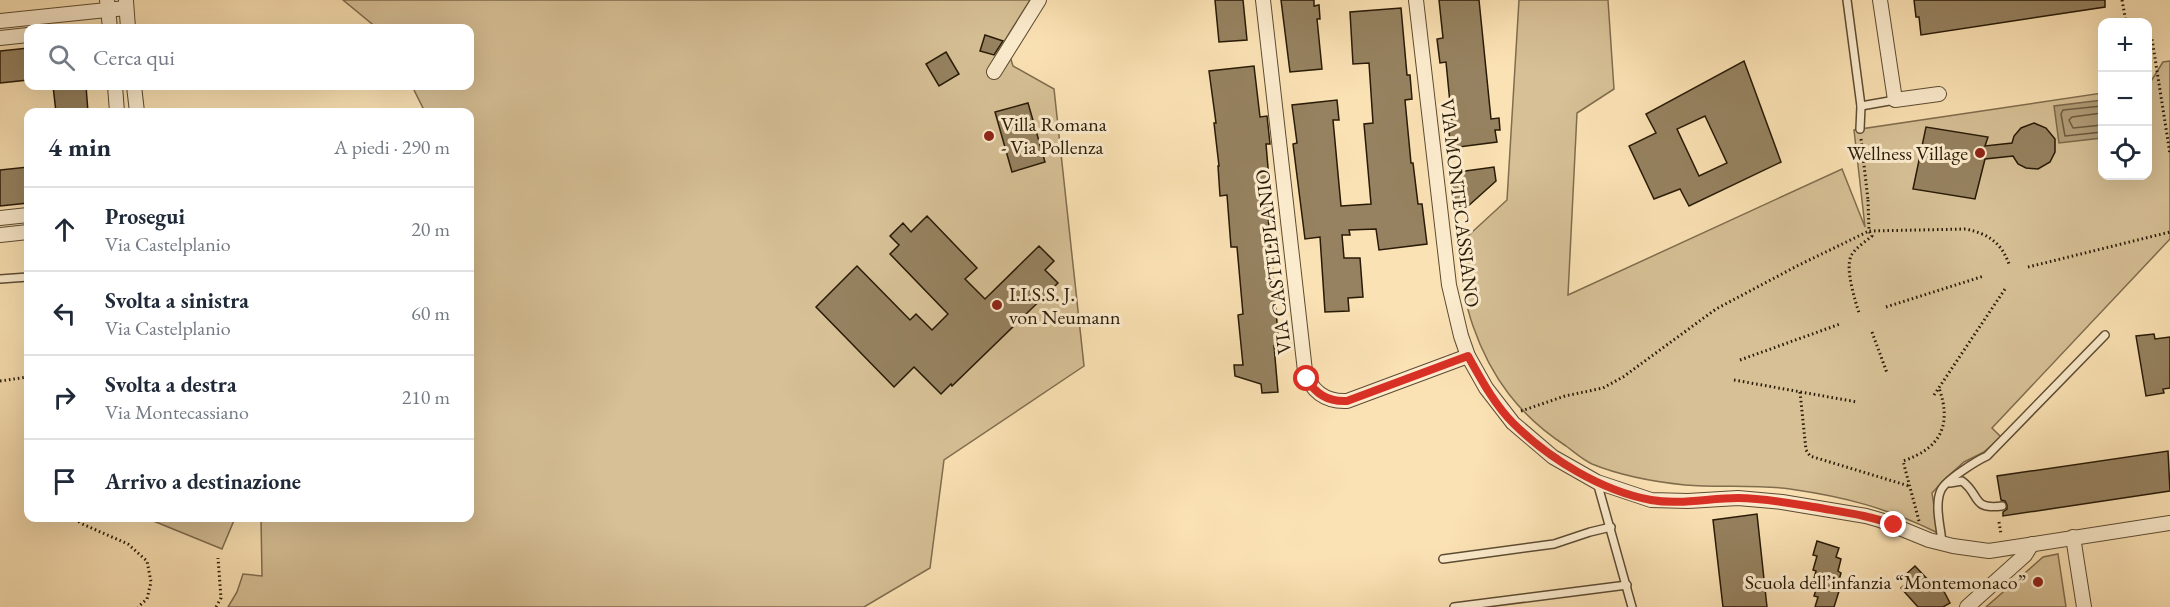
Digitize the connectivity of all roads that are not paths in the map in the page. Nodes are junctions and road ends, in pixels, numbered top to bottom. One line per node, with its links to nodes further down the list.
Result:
1 (1039, 0): 13 (street)
2 (1263, 0): 29 (street, VIA CASTELPLANIO)
3 (1416, 0): 29 (street, VIA MONTECASSIANO)
4 (1847, 0): 18 (lane)
5 (1880, 0): 17 (street)
6 (126, 4): 7 (street); 10 (street)
7 (108, 5): 8 (street); 9 (street)
8 (0, 21)
9 (110, 24)
10 (128, 24)
11 (24, 35): 12 (street)
12 (0, 38)
13 (994, 72)
14 (115, 90): 19 (street)
15 (134, 90): 20 (street)
16 (1939, 94): 17 (street)
17 (1895, 100): 18 (lane)
18 (1861, 106): 21 (lane)
19 (117, 108)
20 (137, 108)
21 (1860, 129)
22 (24, 215): 23 (street)
23 (0, 218)
24 (24, 232): 25 (street)
25 (0, 235)
26 (24, 277): 27 (lane)
27 (0, 279)
28 (2105, 335): 31 (lane)
29 (1468, 356): 30 (street, VIA MONTECASSIANO)
30 (1597, 482): 34 (lane); 36 (street, VIA MONTECASSIANO)
31 (1948, 483): 32 (lane); 36 (lane)
32 (2002, 506)
33 (2170, 524): 35 (street, VIA MONTECASSIANO)
34 (1611, 527): 38 (lane); 39 (lane)
35 (2073, 537): 37 (street, VIA MONTECASSIANO); 43 (street)
36 (1942, 543): 37 (street, VIA MONTECASSIANO)
37 (2032, 544): 42 (street)
38 (1443, 559)
39 (1627, 585): 40 (lane); 41 (lane)
40 (1454, 607)
41 (1632, 607)
42 (1967, 607)
43 (2084, 607)

